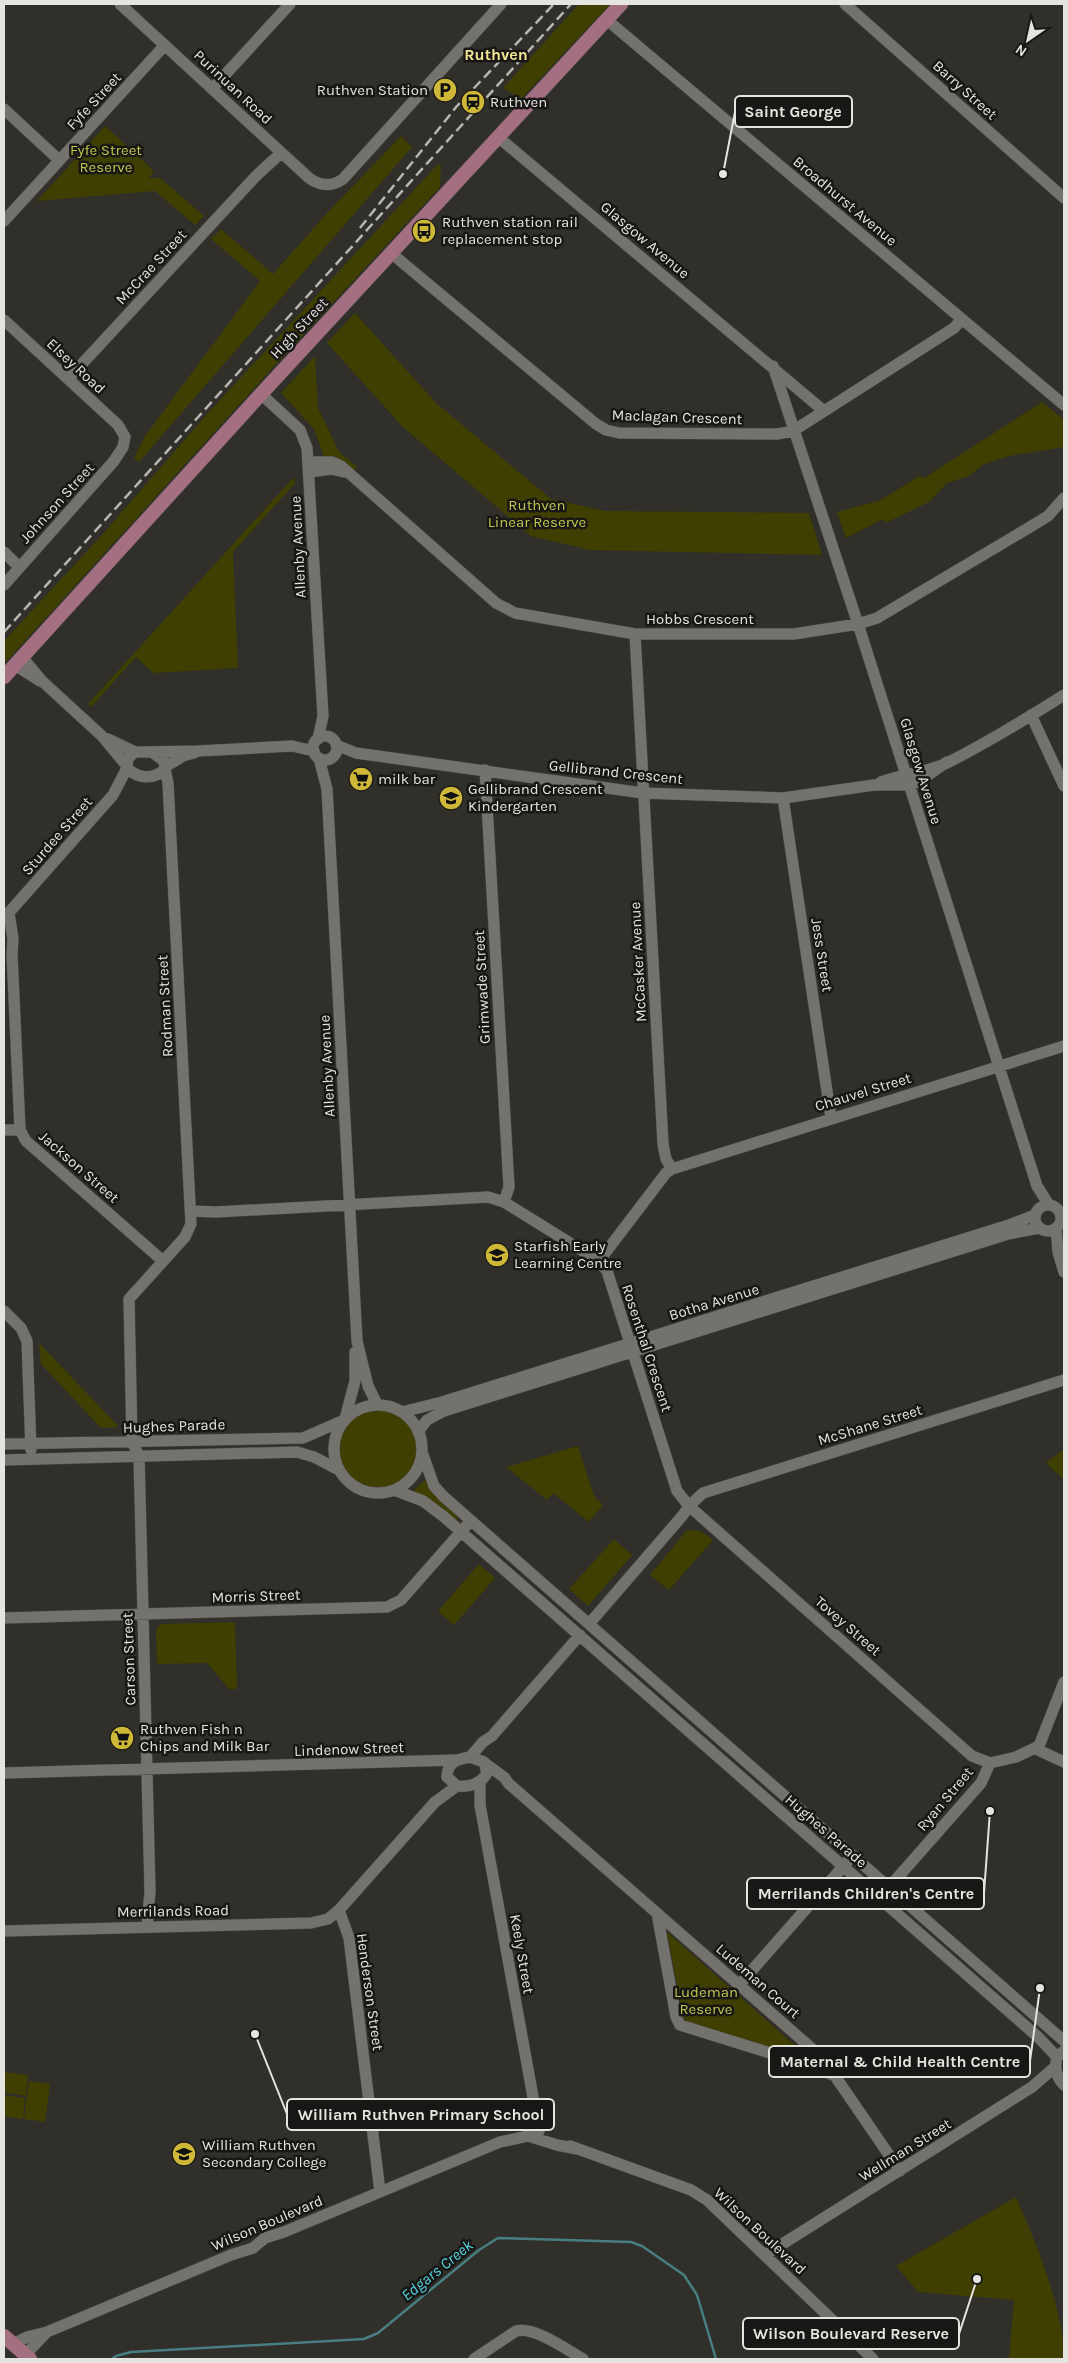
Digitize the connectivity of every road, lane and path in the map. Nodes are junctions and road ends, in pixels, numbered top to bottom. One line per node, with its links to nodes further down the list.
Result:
1 (120, 4): 7 (street, Purinuan Road)
2 (290, 4): 8 (street)
3 (501, 4): 11 (street, Purinuan Road)
4 (621, 4): 6 (main road, High Street)
5 (845, 4): 13 (street, Barry Street)
6 (607, 20): 10 (main road, High Street); 16 (street, Broadhurst Avenue)
7 (165, 45): 8 (street, Purinuan Road); 12 (street, Fyfe Street)
8 (212, 89): 11 (street, Purinuan Road)
9 (4, 109): 12 (street)
10 (498, 137): 15 (main road, High Street); 18 (street, Glasgow Avenue)
11 (279, 150): 19 (street, McCrae Street)
12 (59, 160): 14 (street, Fyfe Street)
13 (1064, 198)
14 (4, 221)
15 (391, 253): 20 (main road, High Street); 23 (street, Maclagan Crescent)
16 (962, 319): 21 (street, Broadhurst Avenue); 22 (street, Maclagan Crescent)
17 (4, 320): 19 (street, Elsey Road)
18 (773, 366): 22 (street, Glasgow Avenue); 23 (street, Glasgow Avenue)
19 (68, 379): 24 (street, Elsey Road)
20 (260, 394): 25 (street, Allenby Avenue); 32 (main road, High Street)
21 (1064, 405)
22 (824, 410): 23 (street, Maclagan Crescent)
23 (793, 431): 30 (street, Glasgow Avenue)
24 (125, 437): 28 (street, Johnson Street)
25 (309, 467): 31 (street, Hobbs Crescent); 37 (street, Allenby Avenue)
26 (1064, 498): 30 (street, Hobbs Crescent)
27 (4, 552): 28 (street)
28 (20, 567): 29 (street, Johnson Street)
29 (4, 585)
30 (858, 624): 31 (street, Hobbs Crescent); 46 (street, Glasgow Avenue)
31 (636, 634): 48 (street, McCasker Avenue)
32 (18, 661): 33 (main road, High Street); 36 (street)
33 (4, 677)
34 (1064, 696): 35 (street, Gellibrand Crescent)
35 (1031, 716): 46 (street, Gellibrand Crescent); 47 (street)
36 (102, 736): 39 (street); 41 (street)
37 (325, 748): 38 (street, Gellibrand Crescent); 43 (street, Gellibrand Crescent); 62 (street, Allenby Avenue)
38 (198, 751): 40 (street, Gellibrand Crescent); 42 (street, Gellibrand Crescent)
39 (135, 752): 40 (street); 41 (street)
40 (152, 752): 42 (street)
41 (127, 766): 44 (street); 49 (street, Sturdee Street)
42 (165, 768): 45 (street); 51 (street, Rodman Street)
43 (484, 770): 48 (street, Gellibrand Crescent); 61 (street, Grimwade Street)
44 (138, 776): 45 (street); 49 (street, Sturdee Street)
45 (152, 777): 51 (street)
46 (908, 780): 50 (street, Gellibrand Crescent); 56 (street, Glasgow Avenue)
47 (1064, 786)
48 (643, 793): 50 (street, Gellibrand Crescent); 60 (street, McCasker Avenue)
49 (113, 795): 52 (street, Sturdee Street)
50 (783, 798): 57 (street, Jess Street)
51 (168, 800): 64 (street, Rodman Street)
52 (6, 916): 54 (street, Jackson Street)
53 (4, 942): 54 (street)
54 (12, 954): 59 (street, Jackson Street)
55 (1064, 1046): 56 (street, Chauvel Street)
56 (1000, 1067): 57 (street, Chauvel Street); 63 (street, Glasgow Avenue)
57 (831, 1118): 60 (street, Chauvel Street)
58 (4, 1130): 59 (street)
59 (20, 1130): 66 (street, Jackson Street)
60 (672, 1169): 67 (street)
61 (504, 1202): 62 (street); 67 (street)
62 (350, 1205): 64 (street); 73 (street, Allenby Avenue)
63 (1048, 1209): 65 (street); 65 (street); 68 (street, Botha Avenue)
64 (191, 1214): 66 (street)
65 (1053, 1226): 68 (street, Botha Avenue); 69 (street)
66 (163, 1261): 79 (street)
67 (600, 1261): 71 (street, Rosenthal Crescent)
68 (898, 1264): 71 (street, Botha Avenue)
69 (1064, 1272)
70 (4, 1311): 81 (street)
71 (631, 1348): 74 (street, Botha Avenue); 88 (street, Rosenthal Crescent)
72 (1064, 1380): 88 (street, McShane Street)
73 (361, 1381): 75 (street, Allenby Avenue); 77 (street, Allenby Avenue)
74 (517, 1384): 76 (street, Botha Avenue); 78 (street, Botha Avenue)
75 (377, 1404): 76 (street); 77 (street)
76 (402, 1412): 78 (street)
77 (344, 1420): 79 (street, Hughes Parade); 86 (street)
78 (418, 1432): 82 (street)
79 (132, 1442): 81 (street, Hughes Parade); 83 (street)
80 (4, 1444): 81 (street, Hughes Parade)
81 (31, 1444): 84 (street)
82 (422, 1452): 87 (street); 89 (street, Hughes Parade)
83 (139, 1456): 84 (street, Hughes Parade); 86 (street, Hughes Parade); 91 (street, Carson Street)
84 (31, 1459): 85 (street, Hughes Parade)
85 (4, 1460)
86 (338, 1470): 87 (street)
87 (394, 1490): 90 (street, Hughes Parade)
88 (689, 1506): 93 (street); 105 (street, Tovey Street)
89 (470, 1521): 90 (street, Morris Street); 93 (street, Hughes Parade)
90 (461, 1532): 91 (street, Morris Street); 94 (street, Hughes Parade)
91 (143, 1614): 92 (street, Morris Street); 106 (street, Carson Street)
92 (4, 1618)
93 (589, 1624): 95 (street, Hughes Parade)
94 (580, 1635): 97 (street, Hughes Parade); 98 (street)
95 (649, 1678): 97 (street); 114 (street, Hughes Parade)
96 (1064, 1682): 99 (street)
97 (640, 1688): 115 (street, Hughes Parade)
98 (492, 1736): 100 (street); 104 (street)
99 (1036, 1748): 103 (street); 105 (street, Ryan Street)
100 (470, 1757): 101 (street); 104 (street)
101 (456, 1760): 102 (street, Lindenow Street); 108 (street)
102 (425, 1761): 106 (street, Lindenow Street); 108 (street, Lindenow Street)
103 (1064, 1762)
104 (485, 1763): 109 (street); 110 (street, Ludeman Court)
105 (990, 1763): 116 (street, Ryan Street)
106 (147, 1769): 107 (street, Lindenow Street); 120 (street, Carson Street)
107 (4, 1773)
108 (447, 1775): 111 (street); 112 (street)
109 (482, 1780): 110 (street, Ludeman Court); 111 (street); 113 (street, Keely Street)
110 (508, 1783): 119 (street, Ludeman Court)
111 (461, 1786): 112 (street); 113 (street, Keely Street)
112 (434, 1802): 118 (street)
113 (480, 1805): 128 (street, Keely Street)
114 (853, 1856): 115 (street); 116 (street, Hughes Parade)
115 (844, 1866): 117 (street, Hughes Parade); 122 (street)
116 (889, 1888): 117 (street, Ryan Street); 123 (street, Hughes Parade)
117 (880, 1898): 124 (street, Hughes Parade)
118 (339, 1910): 120 (street, Merrilands Road); 130 (street, Henderson Street)
119 (657, 1913): 122 (street, Ludeman Court); 125 (street)
120 (152, 1927): 121 (street, Merrilands Road)
121 (4, 1931)
122 (739, 1985): 125 (street, Ludeman Court)
123 (1064, 2041)
124 (1059, 2059): 126 (street); 127 (street, Wellman Street)
125 (835, 2076): 129 (street, Ludeman Court)
126 (1062, 2083): 127 (street, Wellman Street)
127 (1032, 2087): 129 (street, Wellman Street)
128 (536, 2134): 130 (street, Wilson Boulevard); 132 (street, Wilson Boulevard)
129 (900, 2171): 131 (street, Wellman Street)
130 (380, 2192): 134 (street, Wilson Boulevard)
131 (794, 2237): 132 (street, Wellman Street); 133 (street, Wellman Street)
132 (765, 2255): 133 (street, Wilson Boulevard)
133 (774, 2263): 139 (street, Wilson Boulevard)
134 (47, 2332): 135 (street, Wilson Boulevard); 136 (street, Wilson Boulevard)
135 (8, 2340): 136 (main road)
136 (28, 2357)
137 (474, 2359): 138 (street)
138 (583, 2359)
139 (873, 2359)

